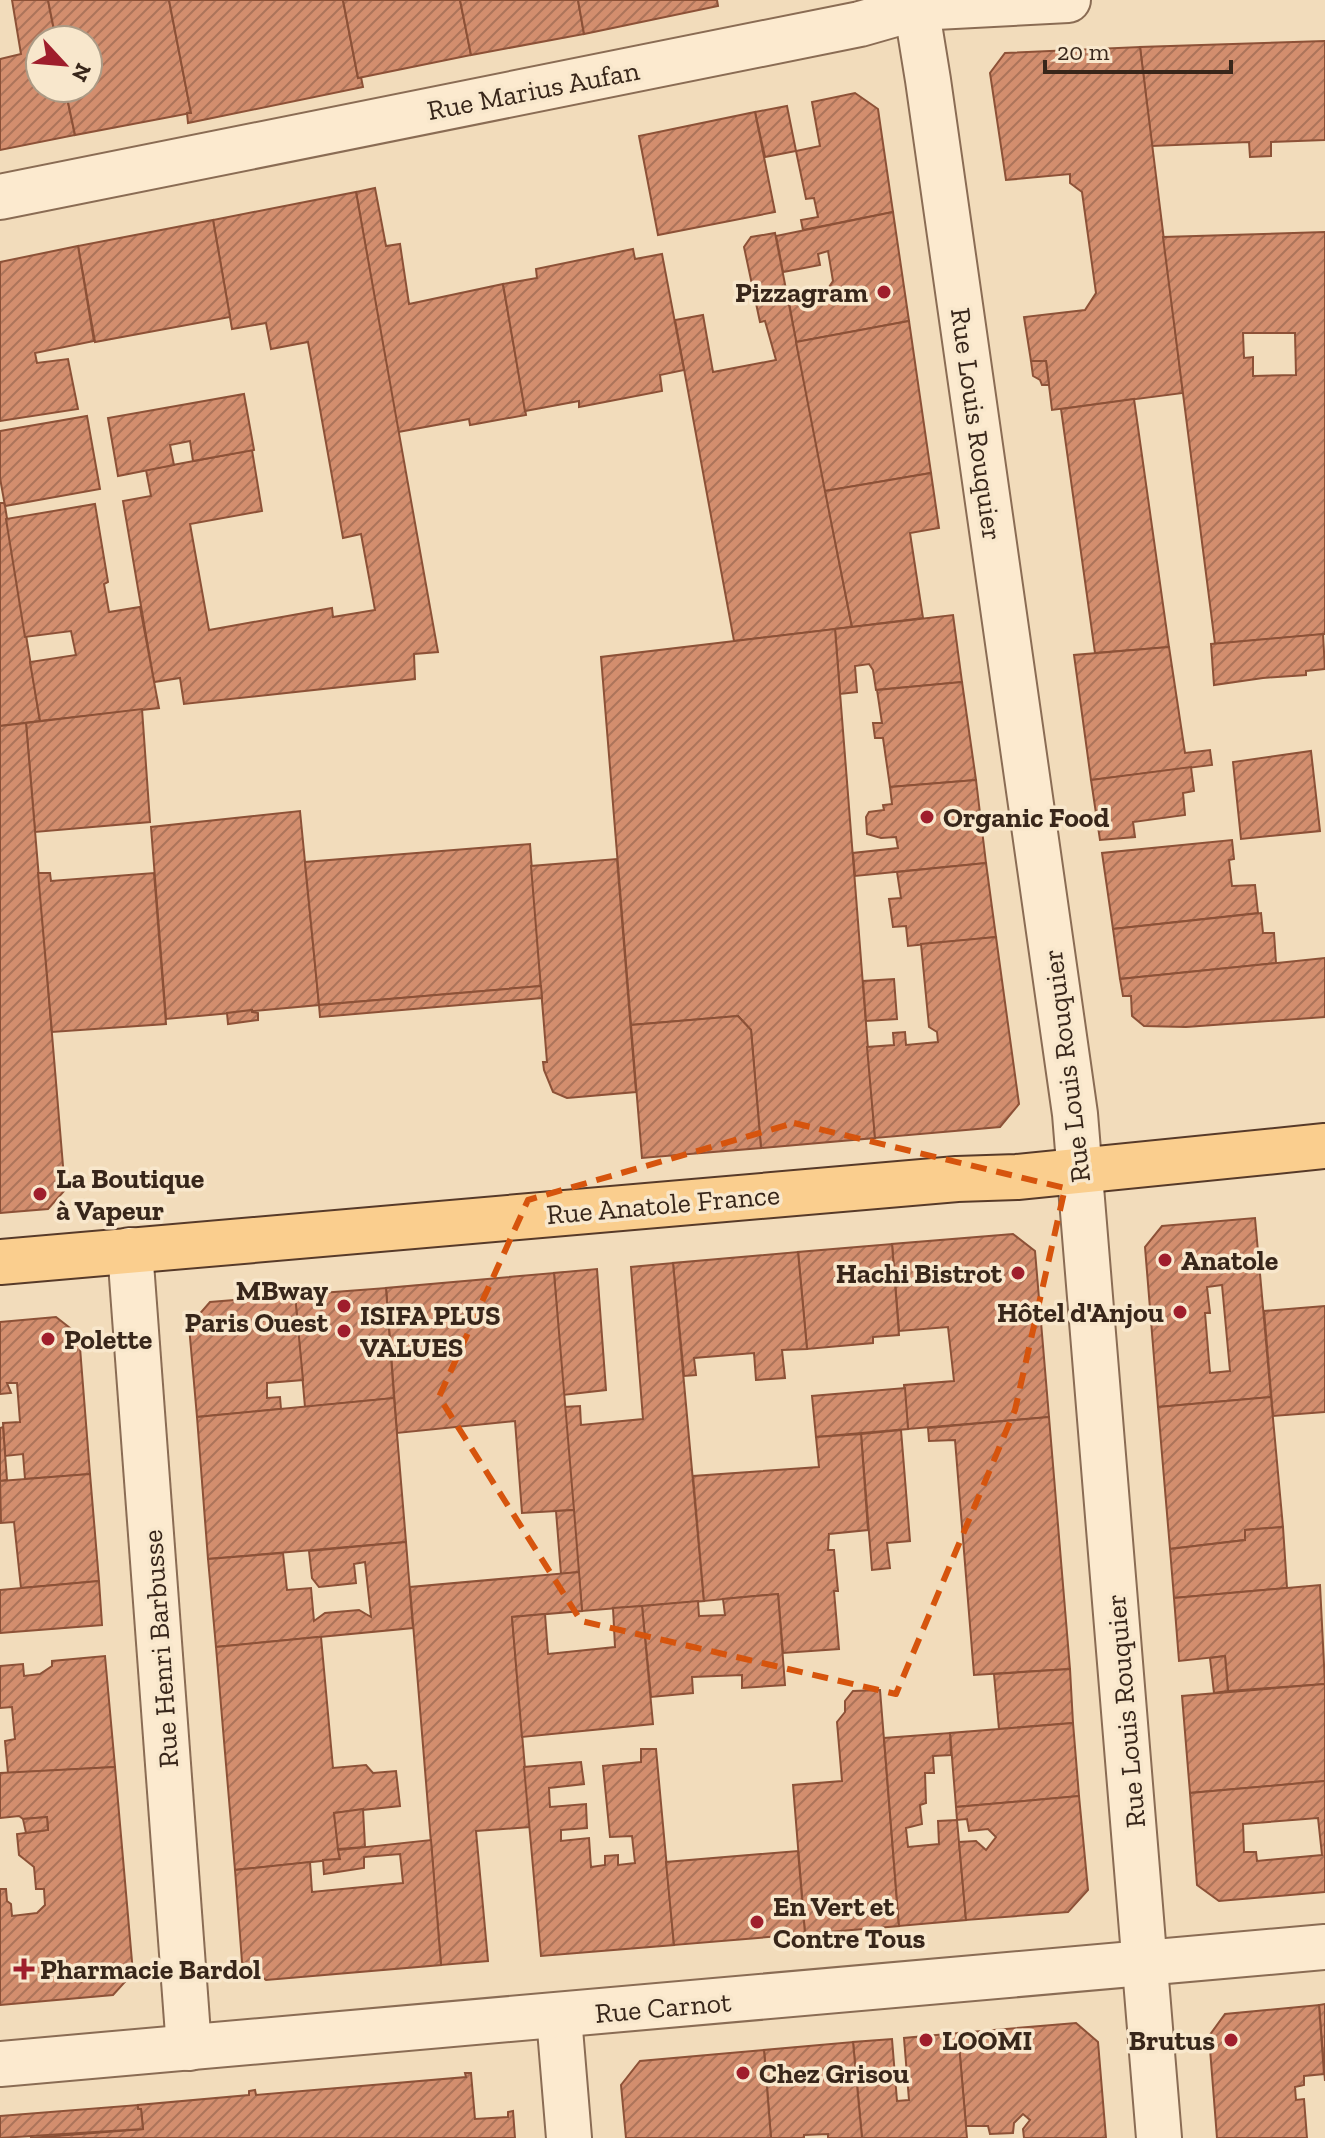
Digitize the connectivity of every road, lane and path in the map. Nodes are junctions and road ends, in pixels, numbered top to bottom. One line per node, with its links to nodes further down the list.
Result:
1 (1068, 0): 2 (street, Rue Marius Aufan)
2 (915, 4): 3 (street, Rue Marius Aufan); 5 (street, Rue Louis Rouquier)
3 (0, 197)
4 (1325, 1146): 5 (main road, Rue Anatole France)
5 (1079, 1170): 6 (main road, Rue Anatole France); 9 (street, Rue Louis Rouquier)
6 (130, 1250): 7 (main road, Rue Anatole France); 11 (street, Rue Henri Barbusse)
7 (0, 1262)
8 (1325, 1947): 9 (street, Rue Carnot)
9 (1145, 1962): 10 (street, Rue Carnot); 14 (street, Rue Louis Rouquier)
10 (559, 2017): 11 (street, Rue Carnot); 13 (street)
11 (189, 2048): 12 (street, Rue Carnot)
12 (0, 2064)
13 (569, 2138)
14 (1159, 2138)

